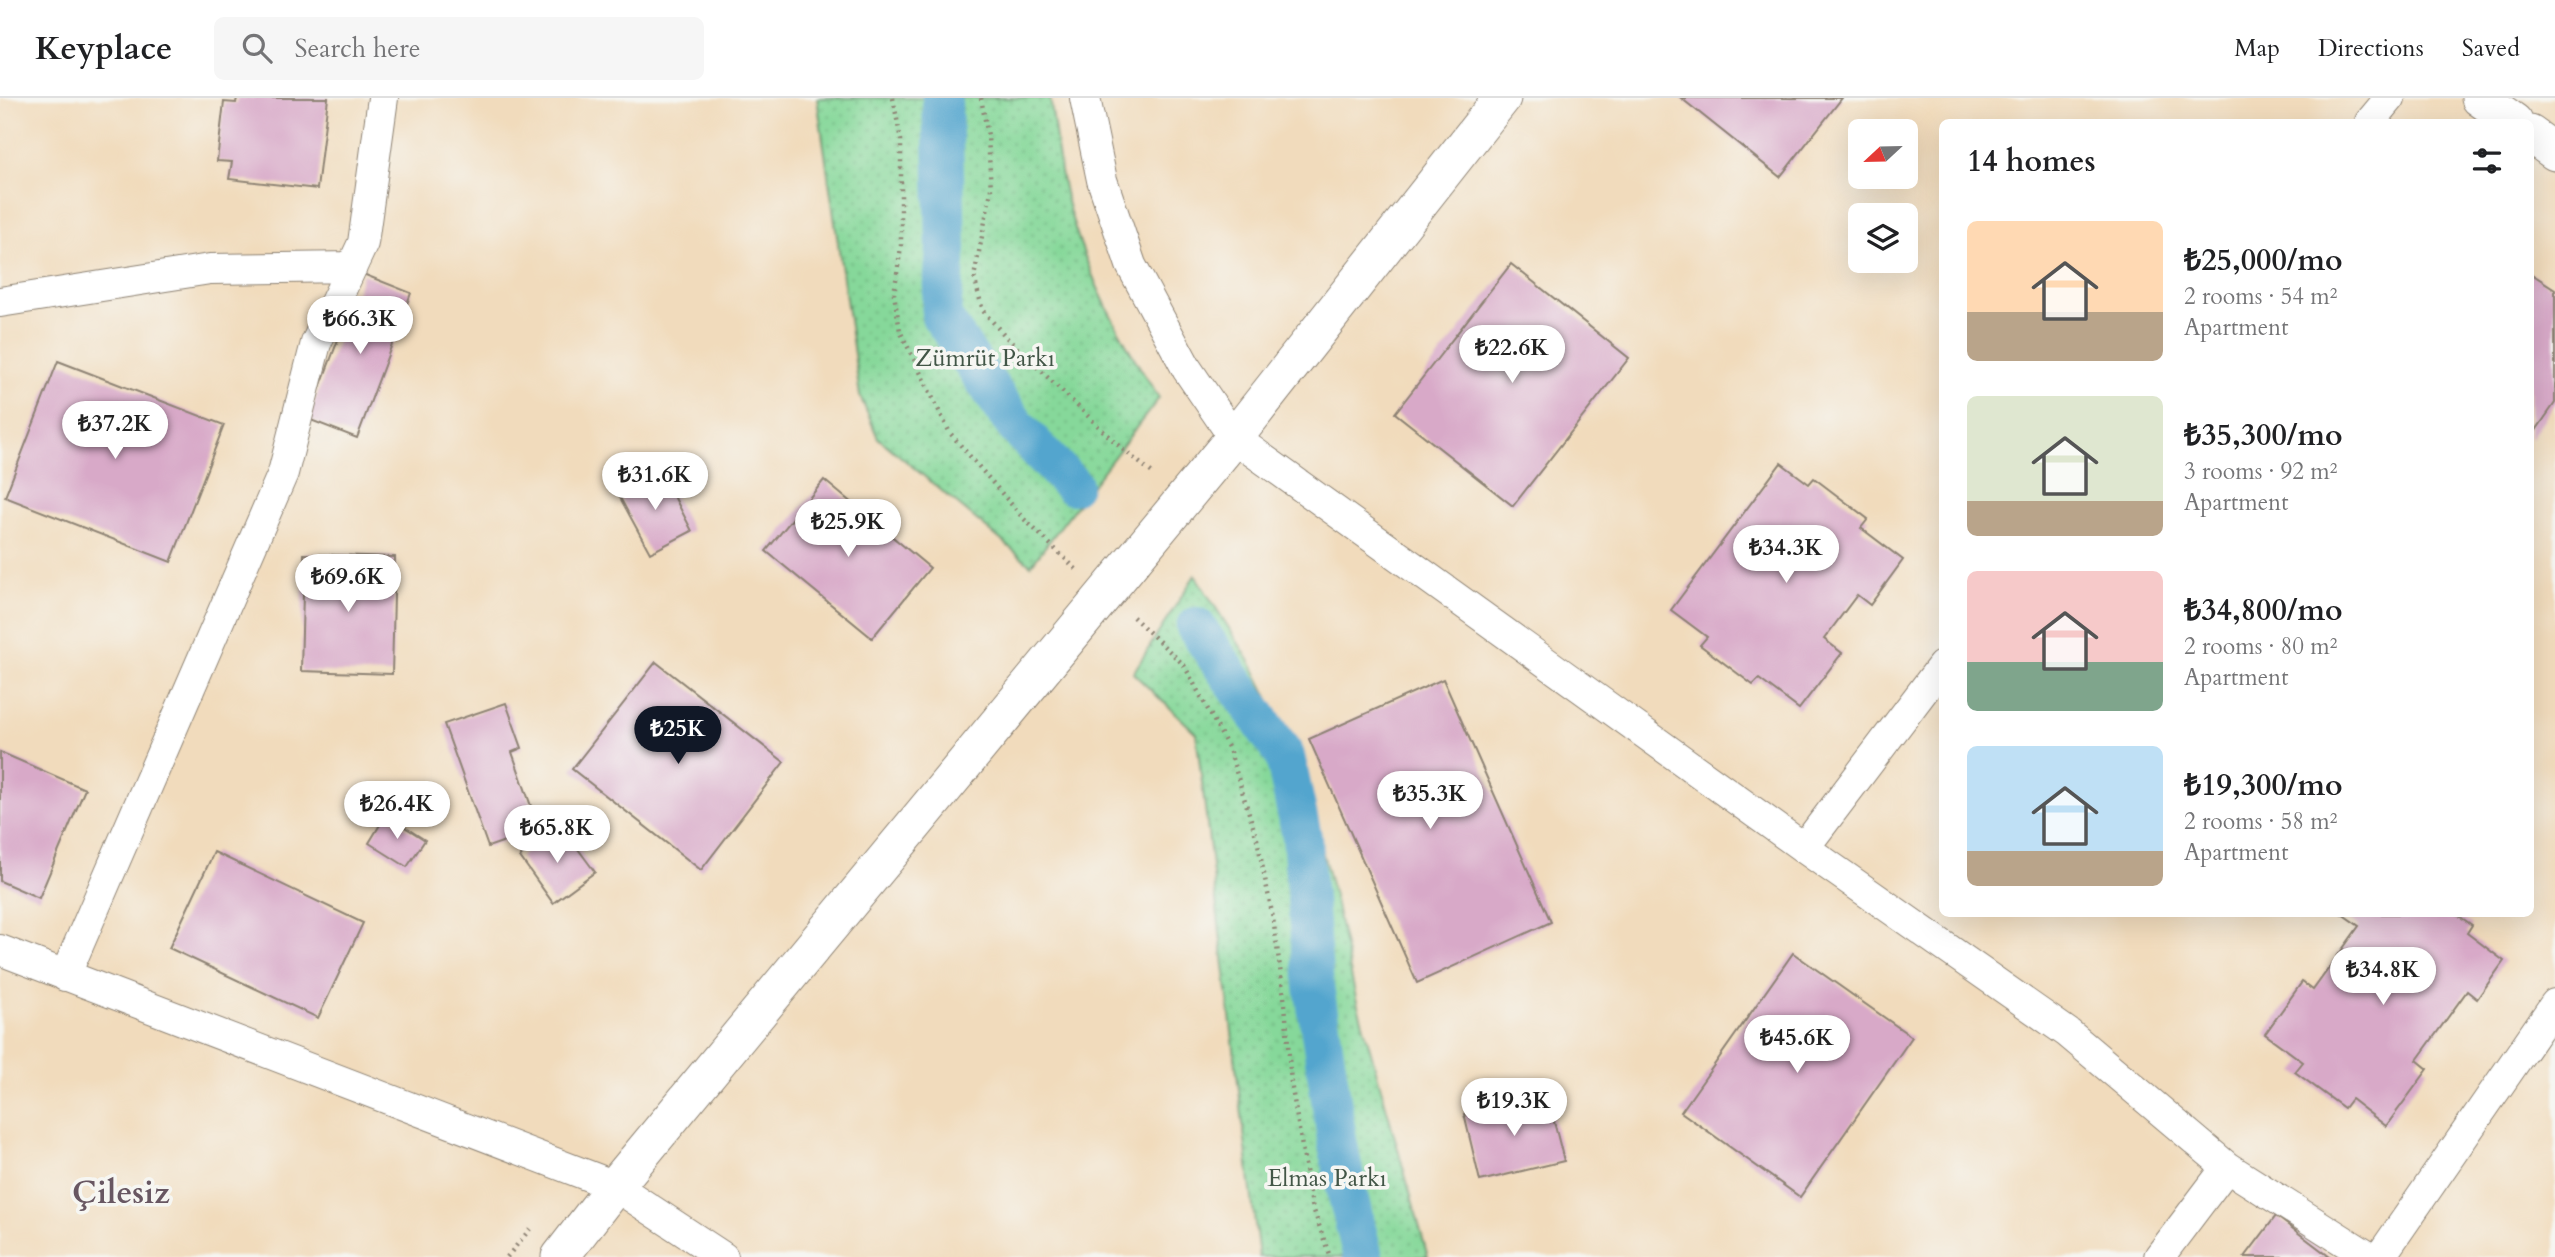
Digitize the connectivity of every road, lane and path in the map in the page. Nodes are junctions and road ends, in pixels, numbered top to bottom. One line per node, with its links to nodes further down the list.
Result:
1 (383, 98): 12 (street)
2 (893, 98): 16 (path)
3 (981, 98): 15 (path)
4 (1085, 98): 14 (street)
5 (1502, 98): 14 (street)
6 (2390, 98): 8 (street)
7 (2480, 98): 9 (street)
8 (2372, 119)
9 (2510, 119)
10 (2534, 137): 11 (street)
11 (2555, 152)
12 (352, 267): 13 (street); 20 (street)
13 (0, 302)
14 (1234, 438): 15 (street); 18 (street)
15 (1185, 498): 16 (street)
16 (1104, 596): 23 (street); 28 (path)
17 (1939, 670): 18 (street)
18 (1804, 848): 22 (street)
19 (0, 950): 20 (street)
20 (65, 976): 23 (street)
21 (2555, 1004): 31 (street)
22 (2227, 1167): 29 (street); 30 (street)
23 (615, 1186): 26 (street); 27 (street)
24 (533, 1225): 25 (path)
25 (507, 1257)
26 (560, 1257)
27 (723, 1257)
28 (1330, 1257)
29 (2159, 1257)
30 (2369, 1257)
31 (2380, 1257)

